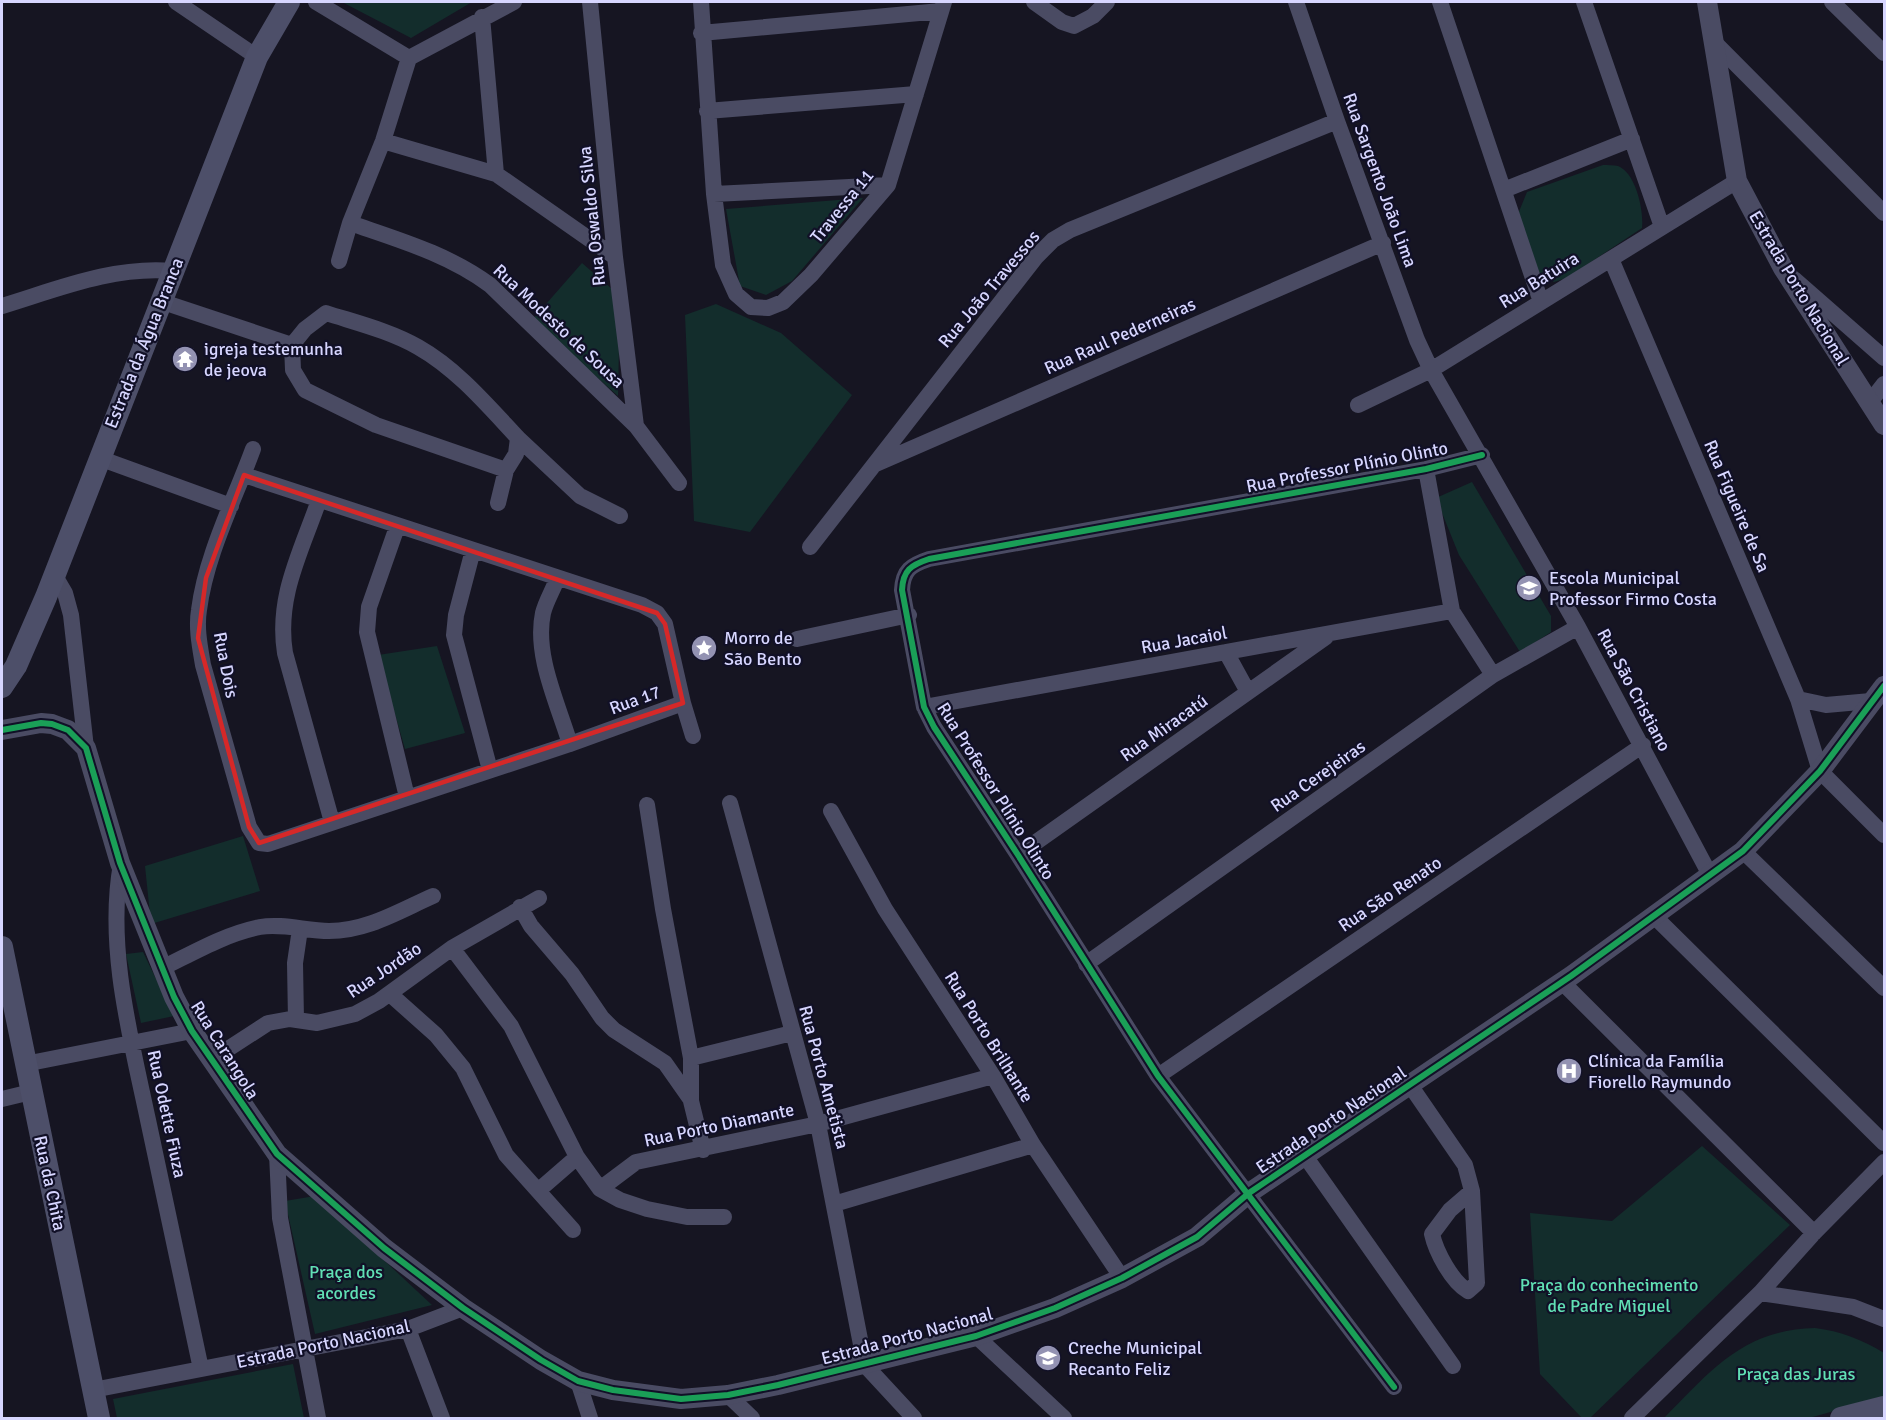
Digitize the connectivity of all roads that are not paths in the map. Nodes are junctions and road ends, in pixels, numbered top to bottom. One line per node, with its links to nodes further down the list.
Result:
1 (176, 2): 19 (street)
2 (289, 2): 19 (main road, Estrada da Água Branca)
3 (316, 2): 20 (street)
4 (514, 2): 15 (street)
5 (590, 2): 35 (street, Rua Oswaldo Silva)
6 (701, 2): 16 (street)
7 (1034, 2): 8 (street)
8 (1107, 2)
9 (1296, 2): 23 (street, Rua Sargento João Lima)
10 (1440, 2): 29 (street)
11 (1584, 2): 24 (street)
12 (1707, 2): 17 (street, Estrada Porto Nacional)
13 (1832, 2): 18 (street)
14 (943, 6): 16 (street); 21 (street, Travessa 11)
15 (482, 17): 20 (street); 26 (street)
16 (701, 33): 22 (street)
17 (1713, 41): 27 (street, Estrada Porto Nacional); 31 (street)
18 (1884, 53)
19 (257, 57): 39 (main road, Estrada da Água Branca)
20 (409, 58): 25 (street)
21 (916, 94): 22 (street); 28 (street, Travessa 11)
22 (707, 111): 30 (street)
23 (1337, 121): 34 (street, Rua Sargento João Lima); 55 (street, Rua João Travessos)
24 (1632, 139): 29 (street); 33 (street)
25 (383, 141): 26 (street); 32 (street)
26 (496, 174): 35 (street)
27 (1737, 181): 33 (street, Rua Batuira); 38 (street, Estrada Porto Nacional)
28 (888, 185): 30 (street); 30 (street, Travessa 11)
29 (1504, 190): 41 (street)
30 (714, 195)
31 (1884, 213)
32 (350, 223): 37 (street); 50 (street, Rua Modesto de Sousa)
33 (1662, 227): 36 (street, Rua Batuira)
34 (1383, 243): 45 (street, Rua Sargento João Lima); 55 (street, Rua Raul Pederneiras)
35 (615, 257): 50 (street, Rua Oswaldo Silva)
36 (1611, 259): 41 (street, Rua Batuira); 79 (street, Rua Figueire de Sa)
37 (339, 261)
38 (1782, 268): 44 (street); 47 (street, Estrada Porto Nacional)
39 (172, 271): 40 (main road, Estrada da Água Branca); 42 (street)
40 (160, 301): 43 (street); 54 (main road, Estrada da Água Branca)
41 (1541, 302): 45 (street, Rua Batuira)
42 (2, 306)
43 (292, 345): 51 (street); 57 (street)
44 (1884, 358)
45 (1431, 370): 48 (street, Rua Batuira); 53 (street, Rua São Cristiano)
46 (1884, 384): 47 (street)
47 (1870, 402): 49 (street, Estrada Porto Nacional)
48 (1358, 405)
49 (1884, 425)
50 (636, 426): 59 (street, Rua Modesto de Sousa)
51 (518, 438): 57 (street); 63 (street)
52 (253, 449): 58 (street, Rua Dois)
53 (1482, 455): 56 (street, Rua Professor Plínio Olinto); 71 (street, Rua São Cristiano)
54 (99, 458): 62 (street); 67 (main road, Estrada da Água Branca)
55 (872, 465): 65 (street, Rua João Travessos)
56 (1426, 469): 69 (street); 70 (street, Rua Professor Plínio Olinto)
57 (506, 470): 61 (street)
58 (244, 475): 60 (street, Rua 17); 62 (street, Rua Dois)
59 (679, 483)
60 (319, 500): 64 (street, Rua 17); 94 (street)
61 (498, 503)
62 (231, 506): 96 (street, Rua Dois)
63 (620, 516)
64 (397, 527): 66 (street, Rua 17); 90 (street)
65 (810, 547)
66 (473, 550): 68 (street, Rua 17); 88 (street)
67 (55, 576): 77 (main road, Estrada da Água Branca); 87 (street)
68 (557, 579): 81 (street, Rua 17); 85 (street)
69 (1452, 611): 72 (street, Rua Jacaiol); 75 (street)
70 (909, 615): 73 (street); 82 (street, Rua Professor Plínio Olinto)
71 (1578, 627): 75 (street, Rua Cerejeiras); 86 (street, Rua São Cristiano)
72 (1332, 633): 74 (street, Rua Jacaiol); 78 (street, Rua Miracatú)
73 (797, 639)
74 (1226, 652): 78 (street); 82 (street, Rua Jacaiol)
75 (1493, 675): 108 (street, Rua Cerejeiras)
76 (1884, 686): 80 (street, Estrada Porto Nacional)
77 (2, 687)
78 (1248, 692): 98 (street, Rua Miracatú)
79 (1798, 699): 80 (street); 89 (street, Rua Figueire de Sa)
80 (1871, 701): 89 (street, Estrada Porto Nacional)
81 (683, 703): 84 (street); 85 (street, Rua 17)
82 (924, 707): 98 (street, Rua Professor Plínio Olinto)
83 (2, 730): 87 (street)
84 (693, 736)
85 (570, 744): 88 (street, Rua 17)
86 (1643, 745): 100 (street, Rua São Cristiano); 121 (street, Rua São Renato)
87 (87, 748): 99 (street, Rua Carangola)
88 (490, 770): 90 (street, Rua 17)
89 (1820, 771): 95 (street); 97 (street, Estrada Porto Nacional)
90 (407, 797): 94 (street, Rua 17)
91 (730, 803): 115 (street, Rua Porto Ametista)
92 (647, 805): 117 (street)
93 (831, 811): 120 (street, Rua Porto Brilhante)
94 (332, 822): 96 (street, Rua 17)
95 (1884, 835)
96 (268, 844)
97 (1743, 851): 100 (street, Estrada Porto Nacional); 111 (street)
98 (1018, 855): 108 (street, Rua Professor Plínio Olinto)
99 (121, 864): 109 (street, Rua Carangola); 116 (street, Rua Odette Fiuza)
100 (1709, 873): 104 (street, Estrada Porto Nacional)
101 (433, 896): 105 (street)
102 (539, 898): 103 (street, Rua Jordão)
103 (520, 907): 107 (street, Rua Jordão); 125 (street)
104 (1654, 916): 110 (street, Estrada Porto Nacional); 127 (street)
105 (300, 929): 109 (street); 113 (street)
106 (2, 947): 119 (main road, Rua da Chita)
107 (452, 948): 112 (street, Rua Jordão); 132 (street)
108 (1086, 964): 121 (street, Rua Professor Plínio Olinto)
109 (162, 968): 114 (street, Rua Carangola)
110 (1562, 982): 122 (street, Estrada Porto Nacional); 141 (street)
111 (1884, 988)
112 (390, 994): 113 (street, Rua Jordão); 135 (street)
113 (296, 1020): 118 (street, Rua Jordão)
114 (192, 1031): 116 (street); 118 (street, Rua Carangola)
115 (792, 1033): 117 (street); 126 (street, Rua Porto Ametista)
116 (132, 1043): 119 (street); 151 (street, Rua Odette Fiuza)
117 (691, 1058): 125 (street)
118 (210, 1060): 130 (street, Rua Carangola)
119 (25, 1064): 123 (main road, Rua da Chita)
120 (993, 1076): 126 (street, Rua Porto Diamante); 128 (street, Rua Porto Brilhante)
121 (1158, 1076): 137 (street, Rua Professor Plínio Olinto)
122 (1410, 1085): 131 (street, Estrada Porto Nacional); 136 (street)
123 (31, 1092): 124 (street); 154 (main road, Rua da Chita)
124 (2, 1099)
125 (691, 1101): 129 (street)
126 (818, 1124): 129 (street, Rua Porto Diamante); 138 (street, Rua Porto Ametista)
127 (1884, 1143)
128 (1033, 1145): 138 (street); 142 (street, Rua Porto Brilhante)
129 (703, 1150): 134 (street, Rua Porto Diamante)
130 (277, 1154): 144 (street, Rua Carangola); 148 (street)
131 (1305, 1156): 137 (street, Estrada Porto Nacional); 150 (street)
132 (577, 1157): 134 (street); 135 (street)
133 (1884, 1162): 141 (street)
134 (600, 1189): 139 (street)
135 (539, 1190): 140 (street)
136 (1472, 1191): 136 (street)
137 (1249, 1193): 142 (street, Estrada Porto Nacional); 153 (street, Rua Professor Plínio Olinto)
138 (834, 1204): 149 (street, Rua Porto Ametista)
139 (724, 1217)
140 (573, 1230)
141 (1814, 1233): 143 (street)
142 (1122, 1278): 147 (street, Estrada Porto Nacional)
143 (1760, 1293): 145 (street); 164 (street)
144 (464, 1308): 146 (street, Estrada Porto Nacional); 152 (street, Estrada Porto Nacional)
145 (1884, 1319)
146 (408, 1329): 148 (street, Estrada Porto Nacional); 159 (street)
147 (976, 1336): 149 (street, Estrada Porto Nacional); 163 (street)
148 (303, 1348): 151 (street, Estrada Porto Nacional); 158 (street)
149 (865, 1365): 155 (street, Estrada Porto Nacional); 162 (street)
150 (1453, 1366)
151 (201, 1369): 154 (street, Estrada Porto Nacional)
152 (578, 1381): 155 (street, Estrada Porto Nacional); 160 (street)
153 (1394, 1387)
154 (93, 1390): 157 (main road, Rua da Chita)
155 (728, 1395): 161 (street)
156 (1884, 1407): 165 (main road)
157 (99, 1419)
158 (318, 1419)
159 (442, 1419)
160 (590, 1419)
161 (752, 1419)
162 (914, 1419)
163 (1064, 1419)
164 (1632, 1419)
165 (1841, 1419)

